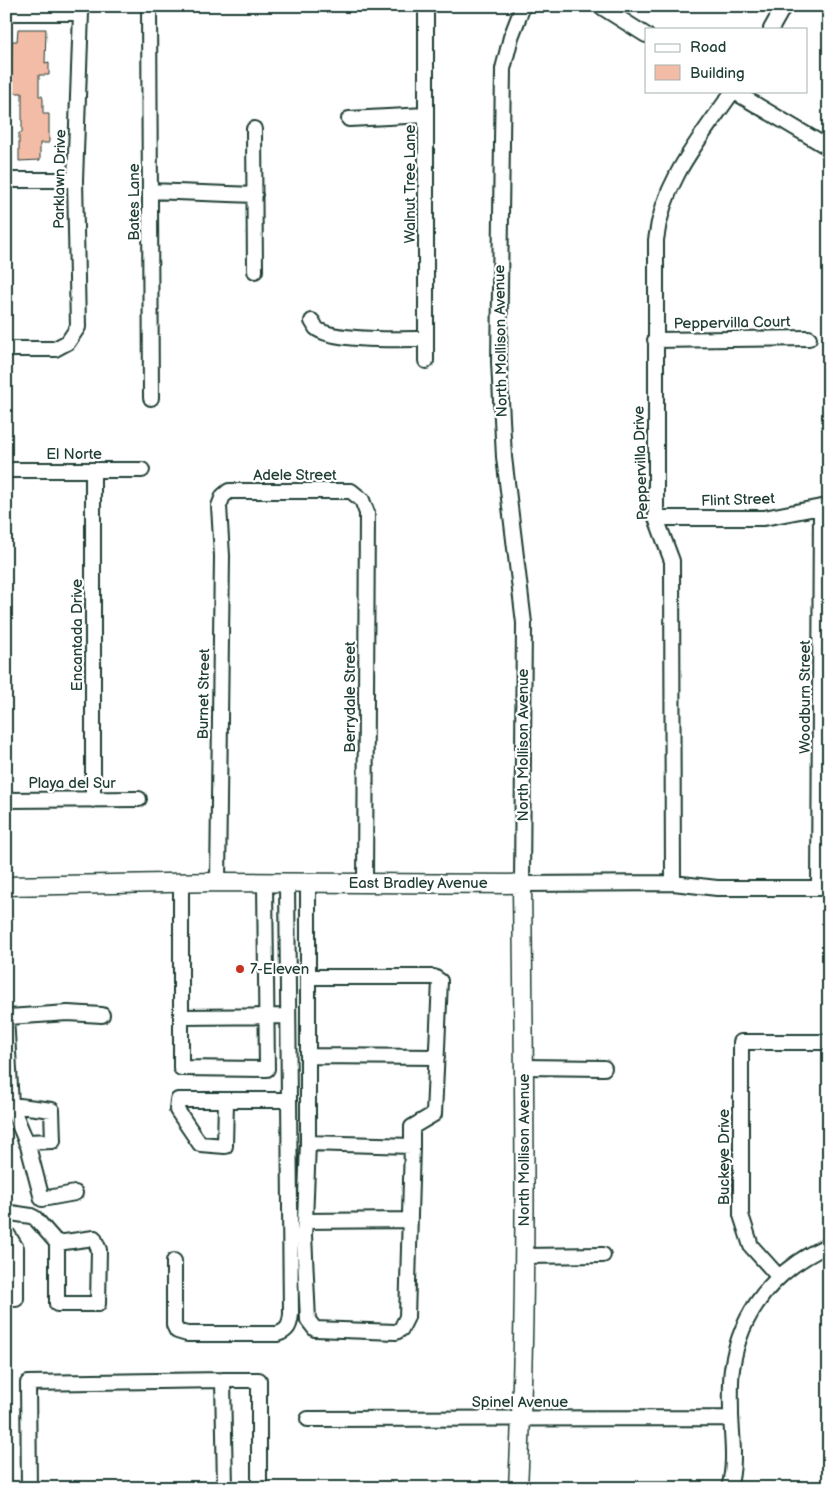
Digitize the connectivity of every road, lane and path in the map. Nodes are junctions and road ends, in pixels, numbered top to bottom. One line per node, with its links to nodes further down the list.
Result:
1 (149, 6): 17 (street, Bates Lane)
2 (426, 6): 11 (street, Walnut Tree Lane)
3 (523, 6): 44 (street, North Mollison Avenue)
4 (600, 6): 8 (street)
5 (784, 6): 7 (street)
6 (6, 13): 16 (street, Parklawn Drive)
7 (771, 28)
8 (645, 34)
9 (732, 92): 23 (street, Peppervilla Drive)
10 (735, 92): 14 (street)
11 (426, 115): 12 (street); 22 (street, Walnut Tree Lane)
12 (349, 119)
13 (254, 129): 18 (street)
14 (829, 148)
15 (6, 180): 16 (street)
16 (75, 180): 24 (street, Parklawn Drive)
17 (150, 191): 18 (street); 26 (street, Bates Lane)
18 (255, 195): 19 (street)
19 (255, 271)
20 (312, 321): 22 (street)
21 (809, 338): 23 (street, Peppervilla Court)
22 (426, 339): 25 (street, Walnut Tree Lane)
23 (655, 340): 33 (street, Peppervilla Drive)
24 (6, 349)
25 (426, 361)
26 (151, 398)
27 (6, 470): 28 (street, El Norte)
28 (93, 470): 29 (street, El Norte); 36 (street, Encantada Drive)
29 (142, 470)
30 (219, 506): 32 (street, Adele Street); 37 (street, Burnet Street)
31 (821, 507): 33 (street, Flint Street); 46 (street, Woodburn Street)
32 (367, 513): 39 (street, Berrydale Street)
33 (656, 518): 42 (street, Peppervilla Drive)
34 (138, 799): 36 (street, Playa del Sur)
35 (6, 800): 36 (street, Playa del Sur)
36 (93, 800)
37 (218, 882): 40 (main road, East Bradley Avenue); 43 (main road, East Bradley Avenue)
38 (308, 882): 39 (main road, East Bradley Avenue); 41 (main road, East Bradley Avenue); 47 (street)
39 (365, 882): 44 (main road, East Bradley Avenue)
40 (180, 883): 45 (main road, East Bradley Avenue); 52 (street)
41 (287, 883): 43 (main road, East Bradley Avenue); 50 (street)
42 (673, 883): 44 (street, East Bradley Avenue); 46 (street, East Bradley Avenue)
43 (265, 884): 49 (street)
44 (522, 884): 56 (main road, North Mollison Avenue)
45 (6, 886)
46 (824, 888)
47 (308, 977): 54 (street); 55 (street)
48 (102, 1015): 51 (street)
49 (266, 1016): 50 (street); 52 (street); 52 (street)
50 (288, 1016): 59 (street)
51 (7, 1017): 60 (street)
52 (181, 1017)
53 (829, 1042): 74 (street, Buckeye Drive)
54 (308, 1056): 55 (street); 62 (street)
55 (437, 1057): 63 (street)
56 (524, 1067): 57 (street); 72 (main road, North Mollison Avenue)
57 (604, 1068)
58 (226, 1100): 59 (street)
59 (289, 1100): 73 (street)
60 (11, 1105): 61 (street); 61 (street)
61 (26, 1142): 64 (street)
62 (308, 1143): 63 (street); 66 (street)
63 (412, 1146): 67 (street)
64 (76, 1193)
65 (6, 1216): 69 (street)
66 (305, 1220): 67 (street); 67 (street)
67 (410, 1220)
68 (6, 1232): 75 (street)
69 (57, 1243): 69 (street)
70 (829, 1245): 74 (street)
71 (602, 1255): 72 (street)
72 (524, 1256): 77 (main road, North Mollison Avenue)
73 (174, 1261)
74 (778, 1276): 78 (street)
75 (16, 1299)
76 (224, 1380): 80 (street); 81 (street); 82 (street)
77 (521, 1418): 78 (street, Spinel Avenue); 79 (street, Spinel Avenue); 83 (main road, North Mollison Avenue)
78 (731, 1418): 84 (street)
79 (308, 1419)
80 (29, 1488)
81 (225, 1488)
82 (259, 1488)
83 (518, 1488)
84 (729, 1488)

